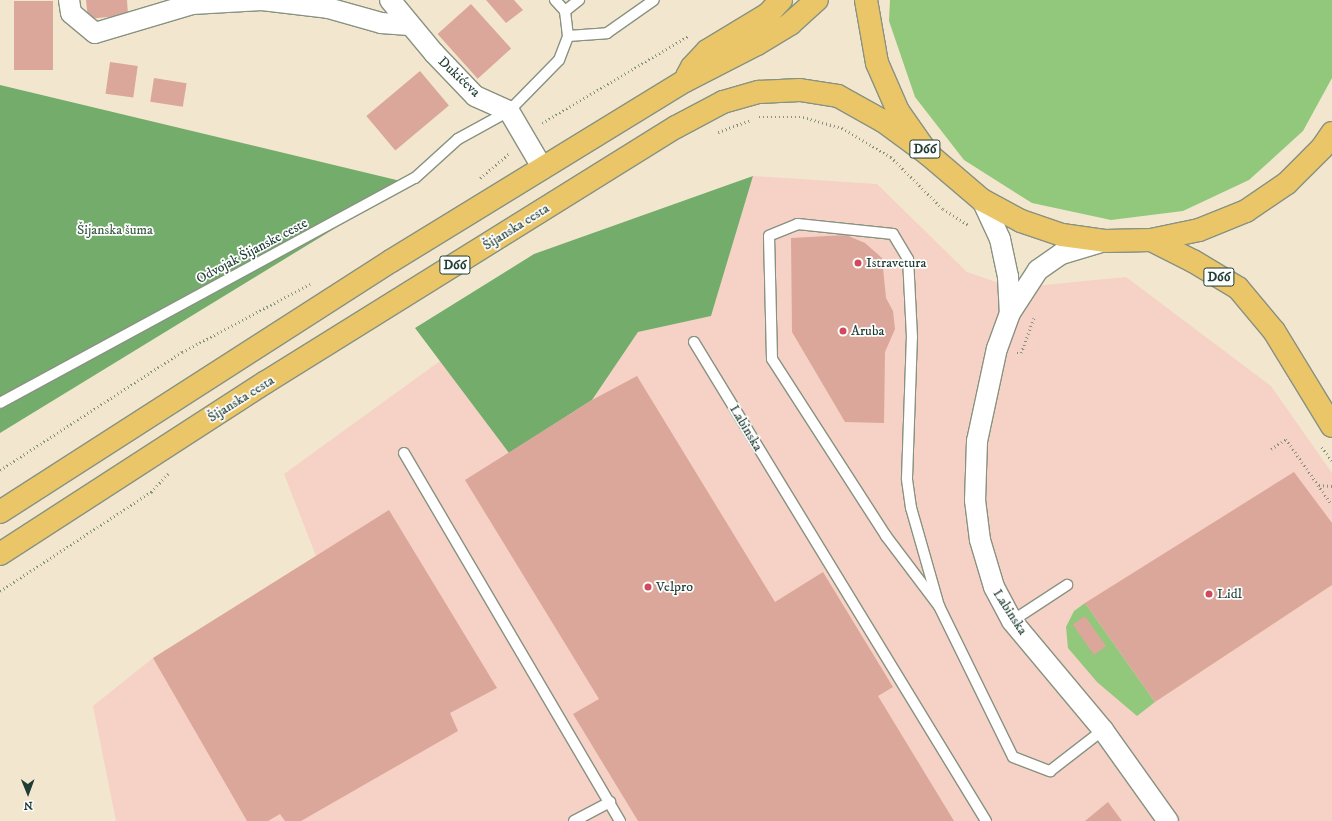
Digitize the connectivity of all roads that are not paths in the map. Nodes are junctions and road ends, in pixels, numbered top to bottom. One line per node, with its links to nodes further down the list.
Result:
1 (69, 0): 10 (street)
2 (390, 0): 10 (street, Dukićeva)
3 (555, 0): 9 (lane)
4 (579, 0): 9 (lane)
5 (654, 0): 11 (lane)
6 (781, 0): 12 (main road)
7 (817, 0): 12 (main road, D66)
8 (866, 0): 15 (main road, D66)
9 (564, 11): 11 (lane)
10 (409, 25): 13 (street, Dukićeva)
11 (568, 36): 13 (lane, Odvojak Šijanske ceste)
12 (685, 81): 16 (main road, D66)
13 (509, 111): 16 (street); 22 (lane, Odvojak Šijanske ceste)
14 (1332, 133): 18 (main road, D66)
15 (928, 154): 17 (main road, D66); 26 (main road, Šijanska cesta / D66)
16 (542, 168): 25 (main road, D66)
17 (982, 200): 19 (main road, D66); 20 (street, Labinska)
18 (1151, 240): 19 (main road, D66); 23 (main road, D66)
19 (1105, 241): 20 (street, Labinska)
20 (1010, 313): 29 (street, Labinska)
21 (694, 342): 34 (lane, Labinska)
22 (0, 403)
23 (1332, 426)
24 (404, 453): 31 (lane)
25 (0, 512)
26 (0, 554)
27 (1067, 585): 29 (lane)
28 (939, 606): 28 (lane); 30 (lane)
29 (1012, 621): 30 (street, Labinska)
30 (1103, 730): 35 (street, Labinska)
31 (610, 802): 32 (lane); 33 (lane)
32 (574, 821)
33 (620, 821)
34 (986, 821)
35 (1168, 821)

